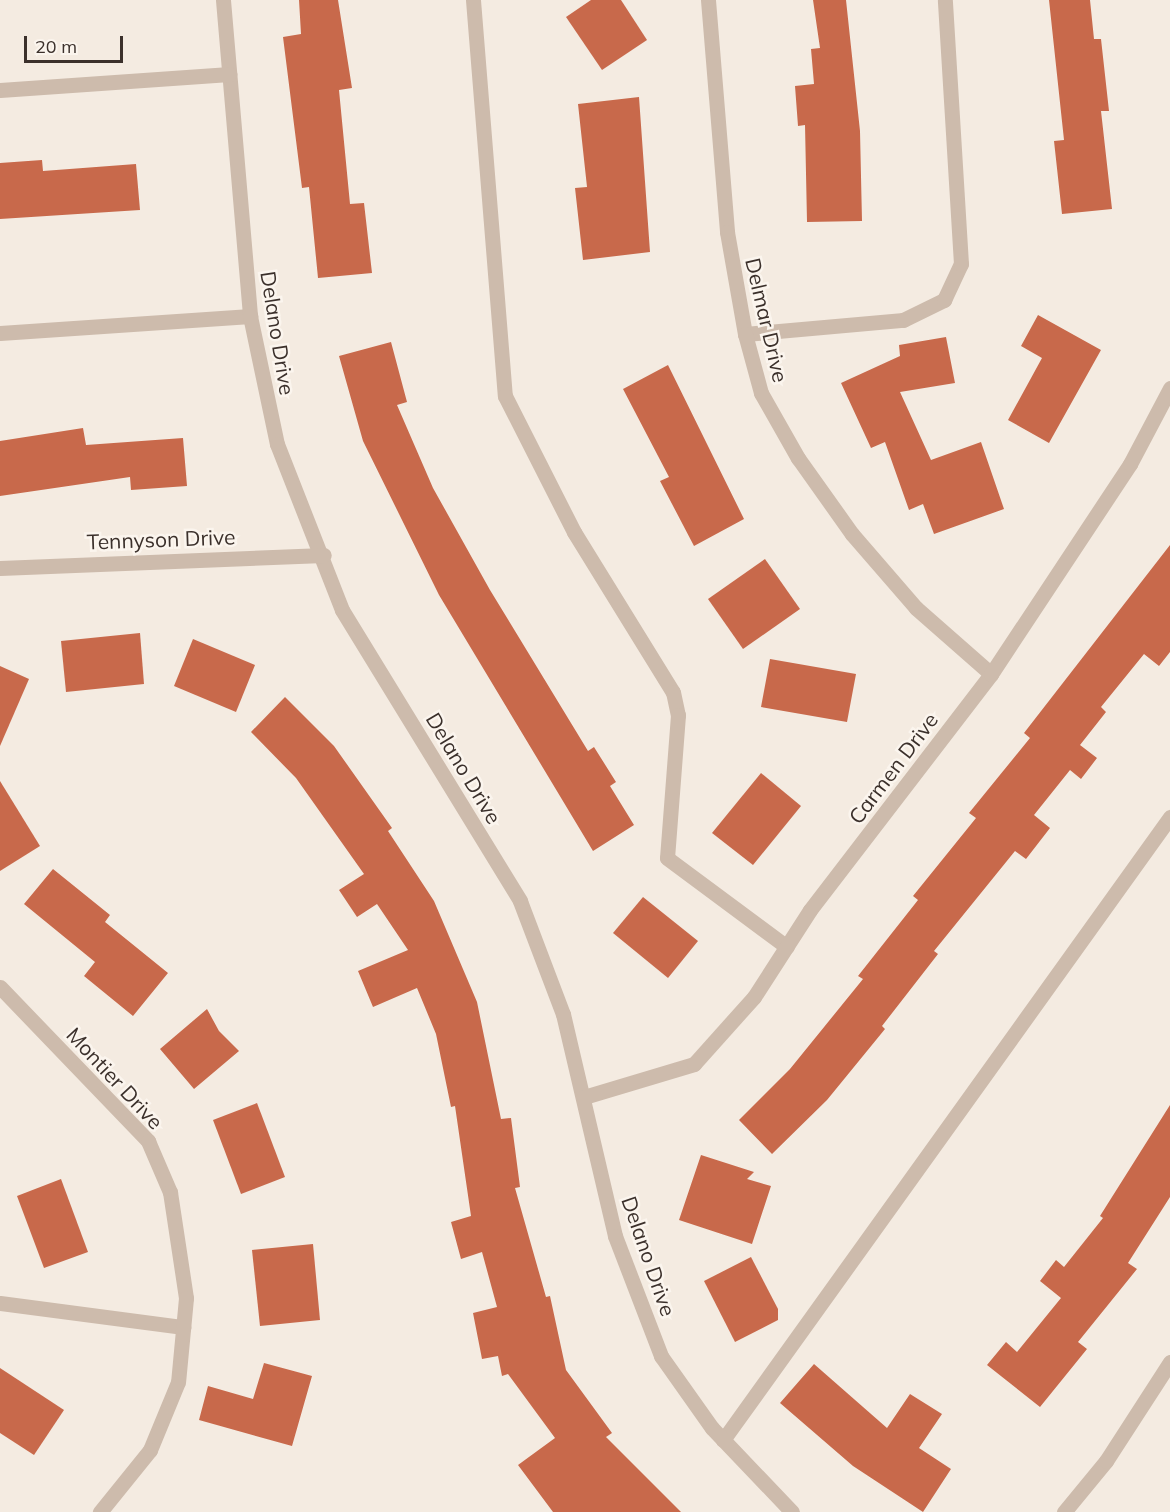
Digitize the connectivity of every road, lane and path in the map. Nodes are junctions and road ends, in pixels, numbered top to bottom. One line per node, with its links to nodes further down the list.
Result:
1 (223, 0): 5 (street, Delano Drive)
2 (472, 0): 15 (street)
3 (708, 0): 9 (street, Delmar Drive)
4 (945, 0): 9 (street)
5 (229, 74): 6 (street); 7 (street, Delano Drive)
6 (0, 90)
7 (250, 316): 8 (street); 11 (street, Delano Drive)
8 (0, 333)
9 (745, 334): 13 (street, Delmar Drive)
10 (1170, 388): 13 (street, Carmen Drive)
11 (324, 555): 12 (street, Tennyson Drive); 17 (street, Delano Drive)
12 (0, 568)
13 (991, 674): 15 (street, Carmen Drive)
14 (1170, 817): 21 (street)
15 (787, 947): 17 (street, Carmen Drive)
16 (0, 987): 19 (street, Montier Drive)
17 (584, 1097): 21 (street, Delano Drive)
18 (0, 1303): 19 (street)
19 (183, 1327): 22 (street, Montier Drive)
20 (1170, 1362): 24 (street)
21 (723, 1440): 23 (street, Delano Drive)
22 (100, 1512)
23 (792, 1512)
24 (1064, 1512)

